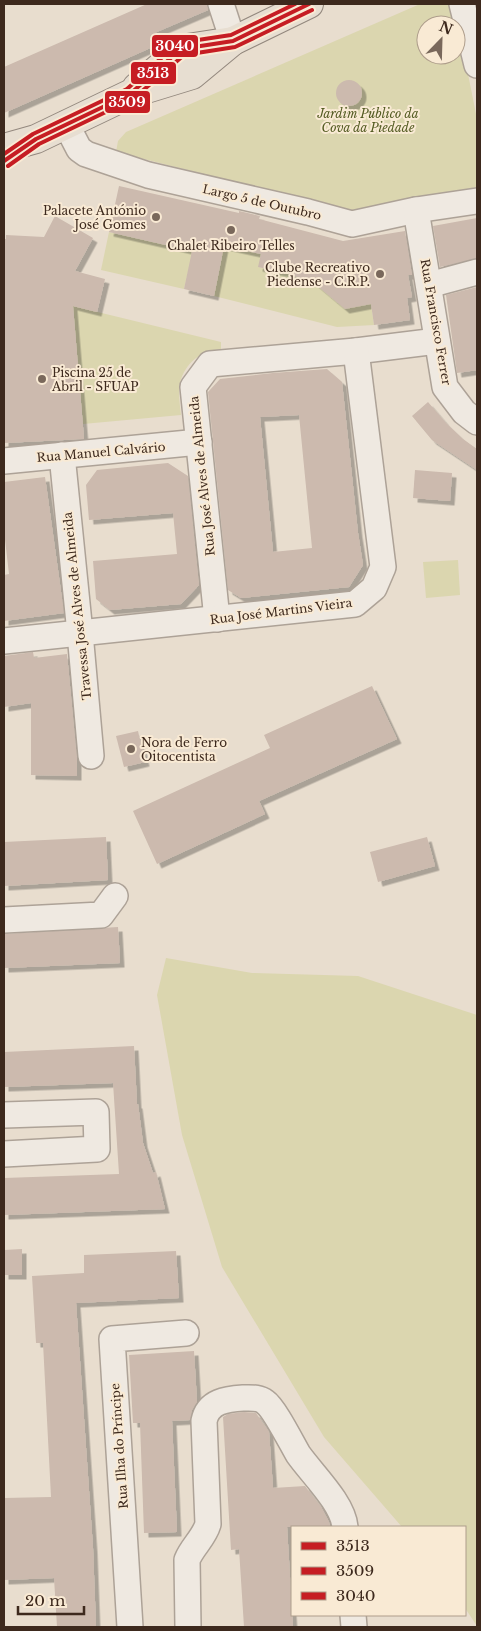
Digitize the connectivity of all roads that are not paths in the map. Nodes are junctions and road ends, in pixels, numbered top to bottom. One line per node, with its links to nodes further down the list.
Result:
1 (221, 4): 4 (street)
2 (309, 4): 4 (main road)
3 (462, 4): 5 (street)
4 (233, 41): 6 (main road)
5 (477, 65)
6 (66, 124): 7 (main road); 11 (street, Largo 5 de Outubro)
7 (36, 139): 8 (main road); 9 (main road)
8 (4, 148)
9 (4, 161)
10 (477, 201): 11 (street, Largo 5 de Outubro)
11 (416, 210): 13 (street, Rua Francisco Ferrer)
12 (477, 272): 13 (street)
13 (429, 285): 14 (street, Rua Francisco Ferrer)
14 (437, 341): 15 (street, Rua José Alves de Almeida); 16 (street, Rua Francisco Ferrer)
15 (356, 351): 17 (street, Rua José Alves de Almeida); 20 (street, Rua José Martins Vieira)
16 (477, 422)
17 (199, 442): 18 (street, Rua Manuel Calvário); 20 (street, Rua José Alves de Almeida)
18 (62, 455): 19 (street, Rua Manuel Calvário); 21 (street, Travessa José Alves de Almeida)
19 (4, 461)
20 (216, 619): 21 (street, Rua José Martins Vieira)
21 (80, 633): 22 (street, Rua José Martins Vieira); 23 (street, Travessa José Alves de Almeida)
22 (4, 641)
23 (91, 756)
24 (115, 896): 25 (street)
25 (4, 920)
26 (4, 1114): 27 (street)
27 (4, 1154)
28 (186, 1334): 30 (street, Rua Ilha do Príncipe)
29 (345, 1526): 31 (street)
30 (130, 1627)
31 (188, 1627)

